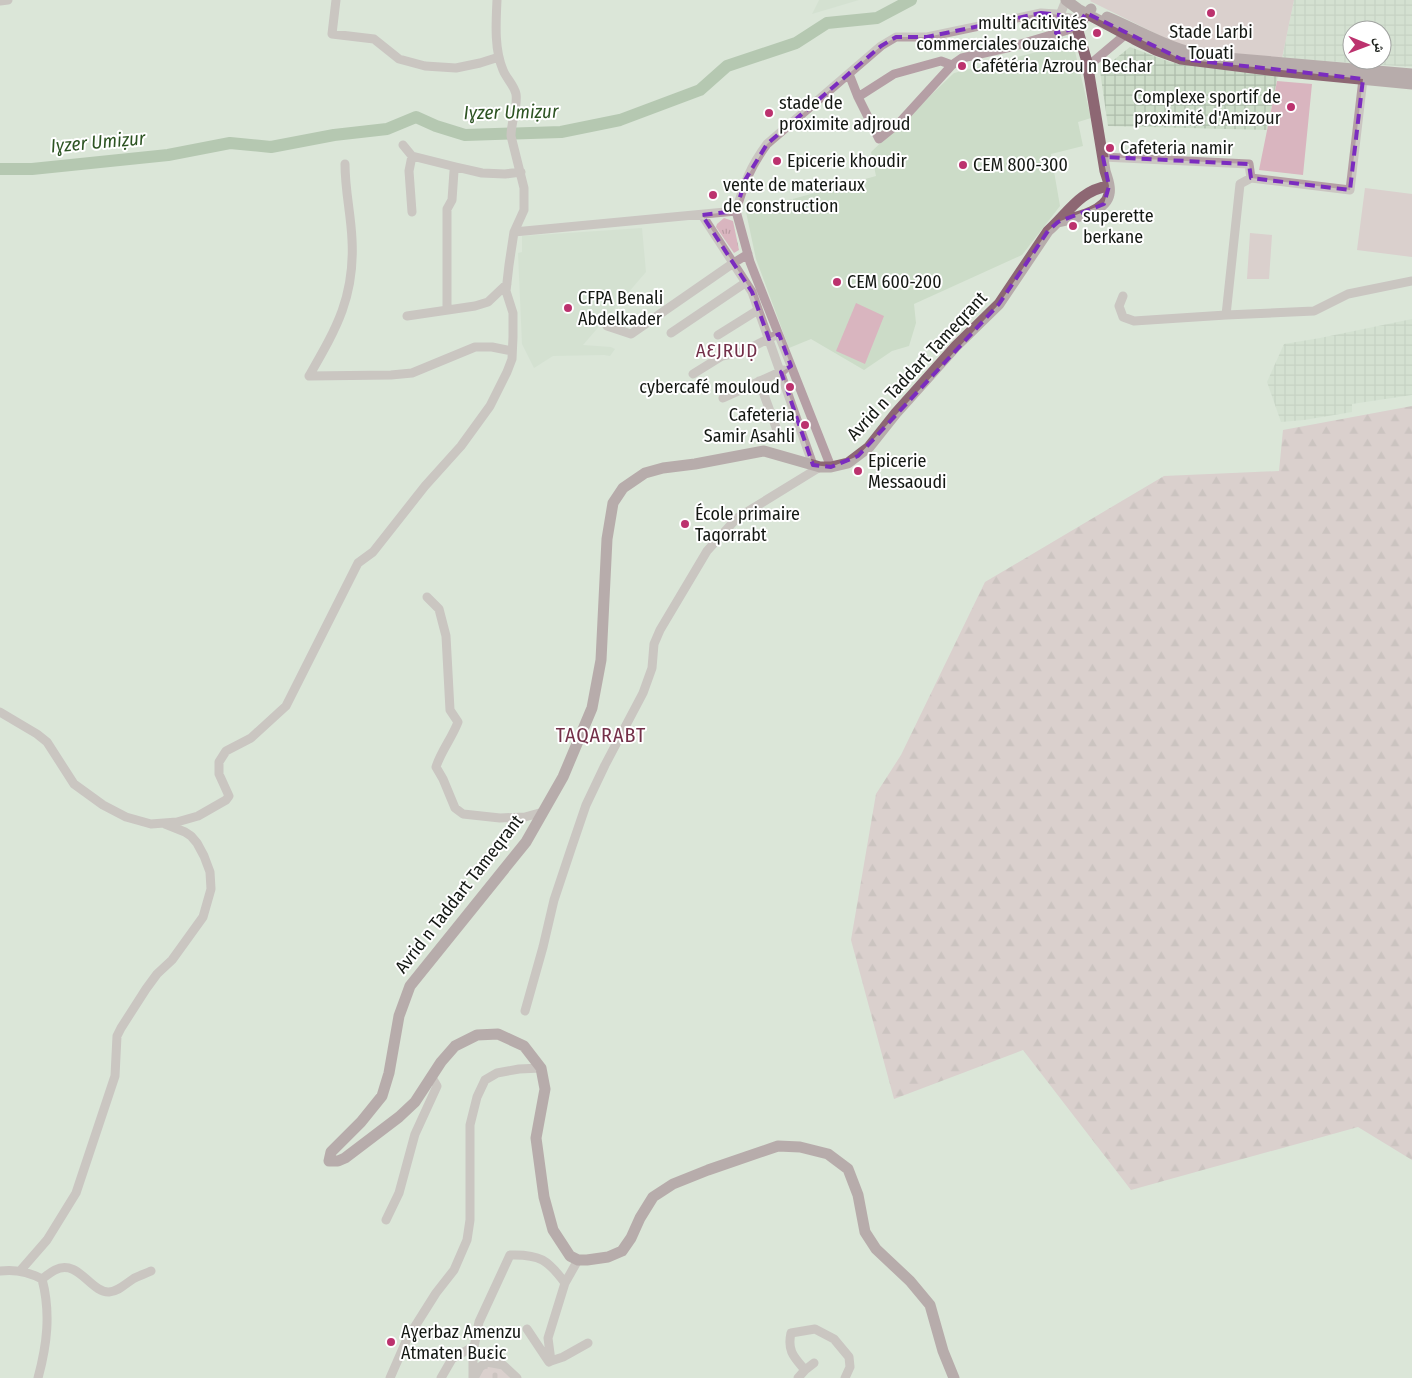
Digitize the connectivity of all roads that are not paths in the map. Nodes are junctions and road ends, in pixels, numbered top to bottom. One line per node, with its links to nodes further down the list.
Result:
1 (8, 0): 6 (street)
2 (336, 0): 11 (street)
3 (497, 0): 11 (street)
4 (1066, 0): 7 (street); 8 (main road)
5 (1077, 0): 8 (main road)
6 (0, 2)
7 (1060, 15): 8 (street); 9 (street); 15 (street)
8 (1084, 17): 9 (street); 10 (main road); 13 (main road); 14 (main road)
9 (1058, 33): 12 (street)
10 (1126, 34): 13 (street); 14 (main road)
11 (499, 56): 25 (street)
12 (952, 65): 19 (street); 19 (street)
13 (1087, 67): 22 (main road)
14 (1277, 67): 16 (main road); 17 (main road)
15 (849, 74): 19 (street); 28 (street)
16 (1412, 74)
17 (1363, 79): 18 (main road); 26 (street)
18 (1412, 84)
19 (858, 97)
20 (403, 145): 21 (street)
21 (412, 156): 24 (street); 29 (street)
22 (1103, 157): 26 (street); 27 (main road)
23 (345, 164): 48 (street)
24 (456, 167): 25 (street); 39 (street)
25 (521, 172): 32 (street)
26 (1251, 178): 41 (street)
27 (1109, 186): 31 (main road, Avrid n Taddart Tameqrant); 31 (main road)
28 (736, 211): 30 (street); 33 (street)
29 (412, 212)
30 (702, 215): 32 (street); 34 (street)
31 (1058, 222): 55 (main road, Avrid n Taddart Tameqrant)
32 (514, 232): 37 (street)
33 (748, 254): 34 (street); 45 (street)
34 (732, 264): 36 (street); 43 (street)
35 (1412, 281): 41 (street)
36 (745, 283): 40 (street); 44 (street)
37 (507, 284): 39 (street); 48 (street)
38 (1124, 296): 41 (street)
39 (447, 310): 42 (street)
40 (758, 310): 46 (street); 47 (street)
41 (1226, 315)
42 (407, 316)
43 (607, 326)
44 (671, 333)
45 (778, 334): 47 (street); 49 (street)
46 (718, 336)
47 (769, 339): 50 (street); 51 (street)
48 (512, 351): 59 (street)
49 (791, 366): 50 (street); 55 (street)
50 (781, 372): 52 (street); 55 (street)
51 (693, 374)
52 (759, 381): 53 (street); 54 (street)
53 (723, 398)
54 (778, 433)
55 (822, 466): 58 (main road, Avrid n Taddart Tameqrant); 60 (street)
56 (427, 597): 58 (street)
57 (0, 712): 59 (street)
58 (543, 812): 62 (main road, Avrid n Taddart Tameqrant)
59 (163, 824): 66 (street)
60 (525, 1011)
61 (541, 1068): 62 (main road, Avrid n Taddart Tameqrant); 64 (main road, Avrid n Taddart Tameqrant); 77 (street)
62 (431, 1076): 63 (street)
63 (386, 1220)
64 (578, 1260): 69 (street); 83 (main road)
65 (0, 1271): 66 (street)
66 (20, 1271): 68 (street)
67 (151, 1271): 68 (street)
68 (42, 1279): 76 (street)
69 (565, 1283): 72 (street); 73 (street)
70 (527, 1329): 73 (street)
71 (588, 1342): 73 (street)
72 (474, 1346): 78 (street); 79 (street)
73 (551, 1360)
74 (814, 1363): 75 (street)
75 (804, 1370): 81 (street); 82 (street)
76 (38, 1378)
77 (390, 1378)
78 (441, 1378)
79 (473, 1378): 80 (street)
80 (517, 1378)
81 (798, 1378)
82 (845, 1378)
83 (954, 1378)

